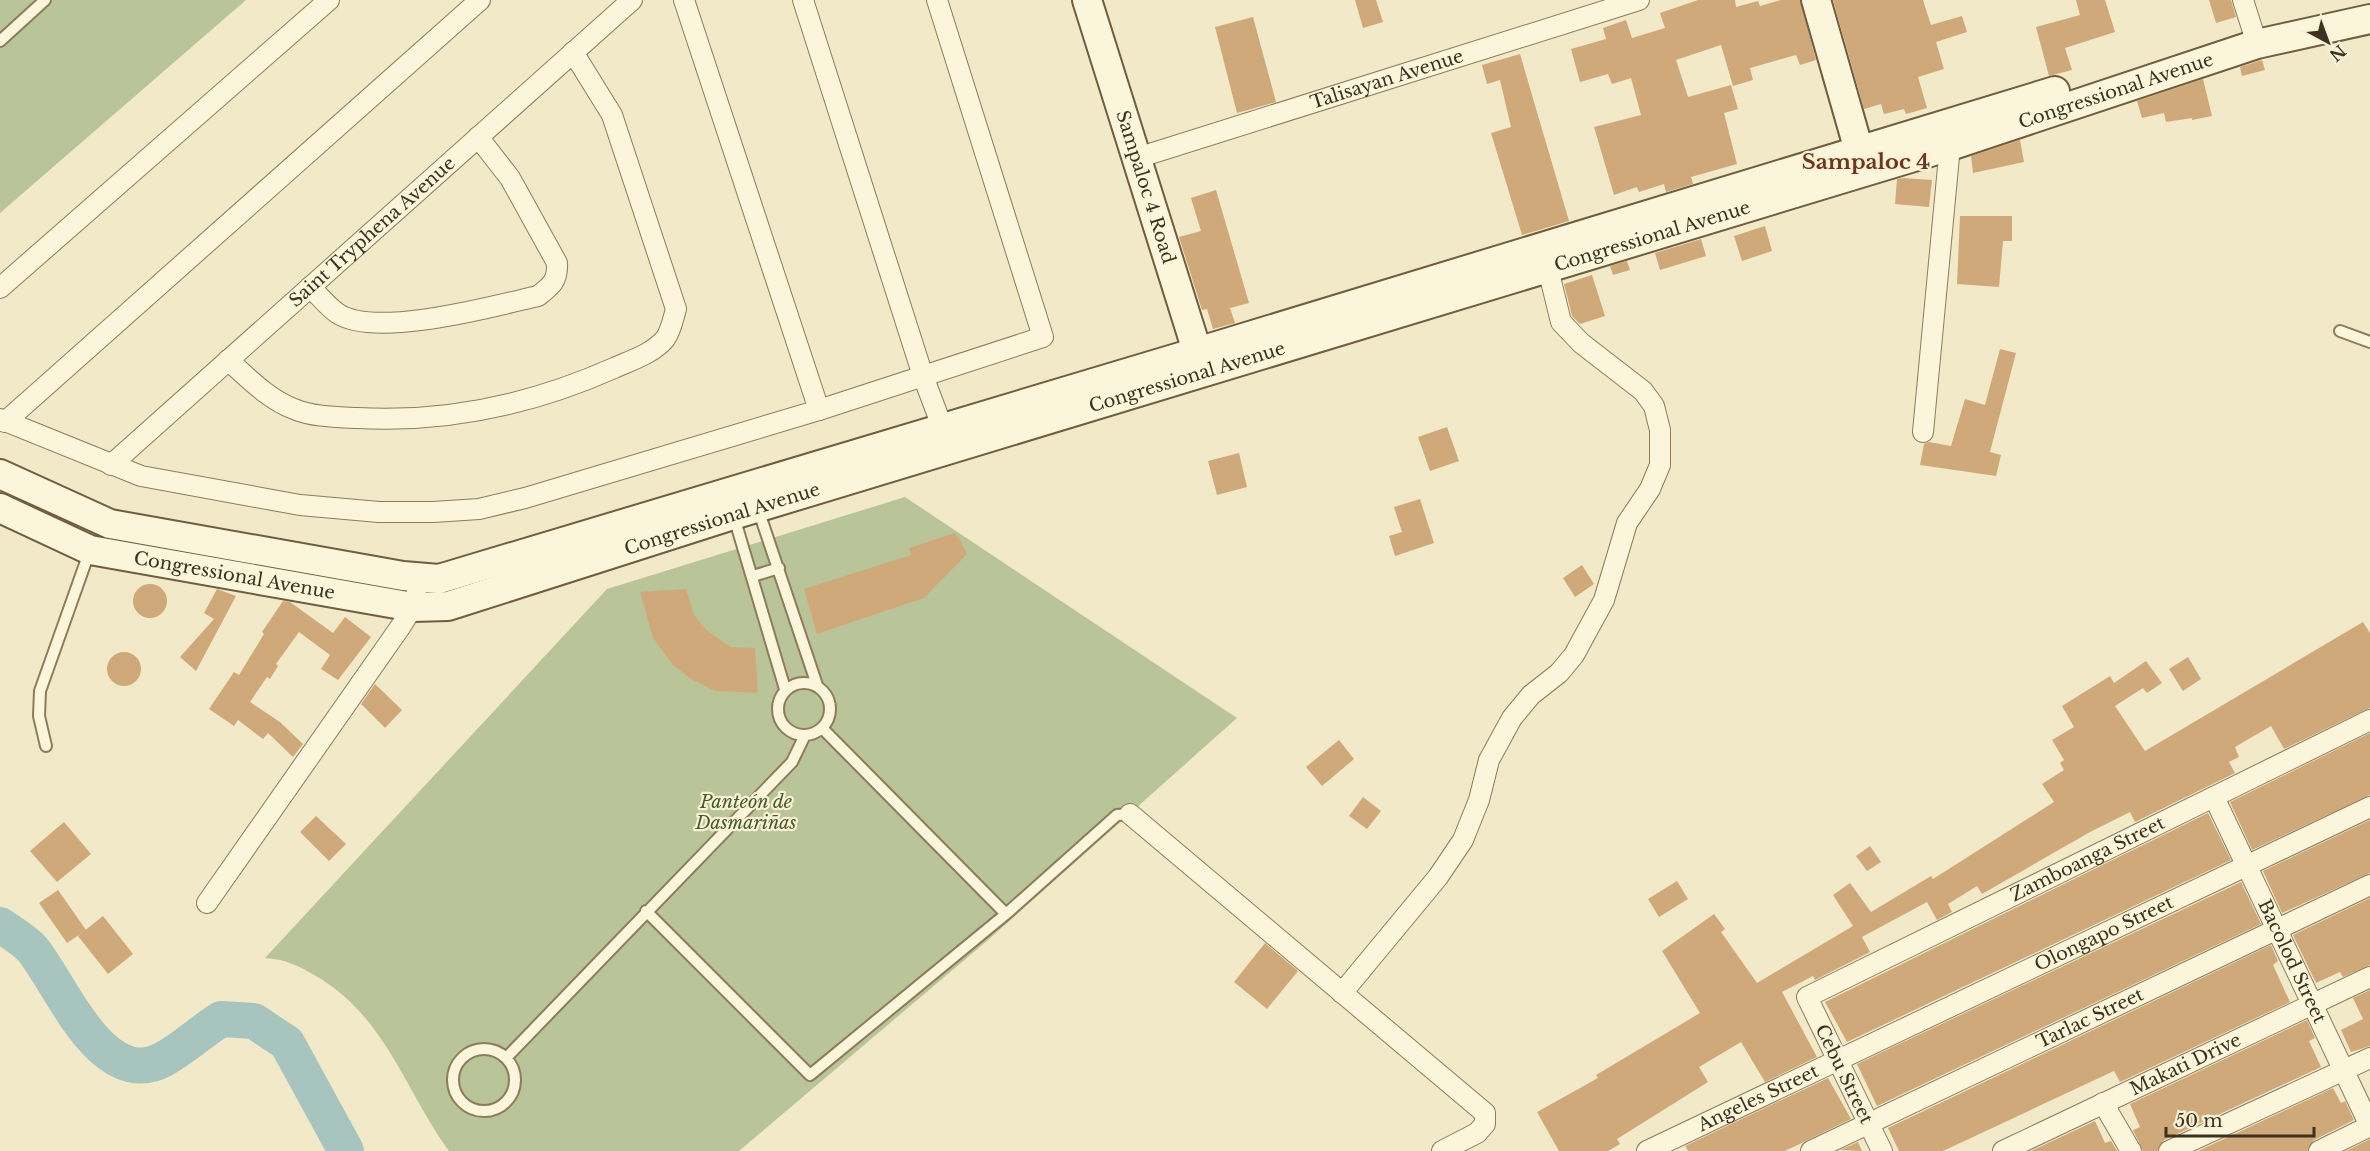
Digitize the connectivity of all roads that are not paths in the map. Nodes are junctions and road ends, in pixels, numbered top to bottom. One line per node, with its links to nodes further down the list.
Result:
1 (45, 0): 15 (lane)
2 (329, 0): 23 (street)
3 (480, 0): 30 (street)
4 (632, 0): 16 (street, Saint Tryphena Avenue)
5 (684, 0): 29 (street)
6 (802, 0): 28 (street)
7 (937, 0): 28 (street)
8 (1087, 0): 19 (main road, Sampaloc 4 Road)
9 (1639, 0): 19 (street, Talisayan Avenue)
10 (1816, 0): 20 (main road)
11 (2243, 0): 14 (street)
12 (2370, 0): 14 (main road, Congressional Avenue)
13 (2370, 19): 14 (main road, Congressional Avenue)
14 (2255, 37): 18 (main road, Congressional Avenue); 20 (main road, Congressional Avenue)
15 (0, 40)
16 (573, 52): 17 (street, Saint Tryphena Avenue); 26 (street)
17 (478, 137): 22 (street, Saint Tryphena Avenue); 22 (street)
18 (1950, 146): 20 (main road, Congressional Avenue); 32 (street)
19 (1137, 158): 27 (main road, Sampaloc 4 Road)
20 (1862, 161): 21 (main road, Congressional Avenue); 27 (main road, Congressional Avenue)
21 (1548, 269): 27 (main road, Congressional Avenue); 58 (street)
22 (310, 287): 26 (street, Saint Tryphena Avenue)
23 (0, 288)
24 (2340, 331): 25 (lane)
25 (2370, 342)
26 (228, 360): 33 (street, Saint Tryphena Avenue)
27 (1201, 363): 31 (main road, Congressional Avenue); 35 (main road, Congressional Avenue)
28 (923, 376): 29 (street); 31 (street)
29 (819, 410): 33 (street)
30 (2, 421): 33 (street)
31 (943, 429): 35 (main road, Congressional Avenue)
32 (1923, 432)
33 (111, 465)
34 (0, 474): 40 (main road, Congressional Avenue)
35 (743, 504): 38 (lane); 39 (lane); 40 (main road, Congressional Avenue); 41 (main road, Congressional Avenue)
36 (0, 508): 37 (main road, Congressional Avenue)
37 (90, 550): 41 (main road, Congressional Avenue); 47 (lane)
38 (779, 568): 39 (lane); 42 (lane)
39 (753, 576): 43 (lane)
40 (420, 579): 41 (street)
41 (413, 607): 53 (street)
42 (816, 685): 43 (lane); 45 (lane)
43 (785, 689): 46 (lane)
44 (2370, 720): 48 (street, Zamboanga Street)
45 (822, 728): 46 (lane); 55 (lane)
46 (805, 735): 54 (lane)
47 (45, 746)
48 (2214, 797): 51 (street, Bacolod Street); 59 (street, Zamboanga Street)
49 (2370, 807): 51 (street, Olongapo Street)
50 (1130, 814): 55 (lane); 58 (street)
51 (2246, 866): 56 (street, Bacolod Street); 63 (street, Olongapo Street)
52 (2370, 885): 56 (street, Tarlac Street)
53 (207, 903)
54 (646, 911): 55 (lane); 61 (lane)
55 (1006, 914)
56 (2277, 930): 60 (street, Bacolod Street); 66 (street, Tarlac Street)
57 (2370, 977): 60 (street, Makati Drive)
58 (1342, 993): 68 (street)
59 (1807, 997): 63 (street, Cebu Street)
60 (2312, 1004): 64 (street, Bacolod Street); 65 (street, Makati Drive)
61 (506, 1058): 61 (lane)
62 (2370, 1058): 64 (street)
63 (1838, 1060): 66 (street, Cebu Street); 69 (street, Angeles Street)
64 (2344, 1070): 67 (street, Bacolod Street); 74 (street)
65 (2103, 1103): 72 (street, Makati Drive); 73 (street)
66 (1868, 1124): 70 (street, Tarlac Street); 71 (street, Cebu Street)
67 (2370, 1126): 75 (street)
68 (1443, 1151)
69 (1647, 1151)
70 (1811, 1151)
71 (1882, 1151)
72 (2002, 1151)
73 (2130, 1151)
74 (2169, 1151)
75 (2319, 1151)

